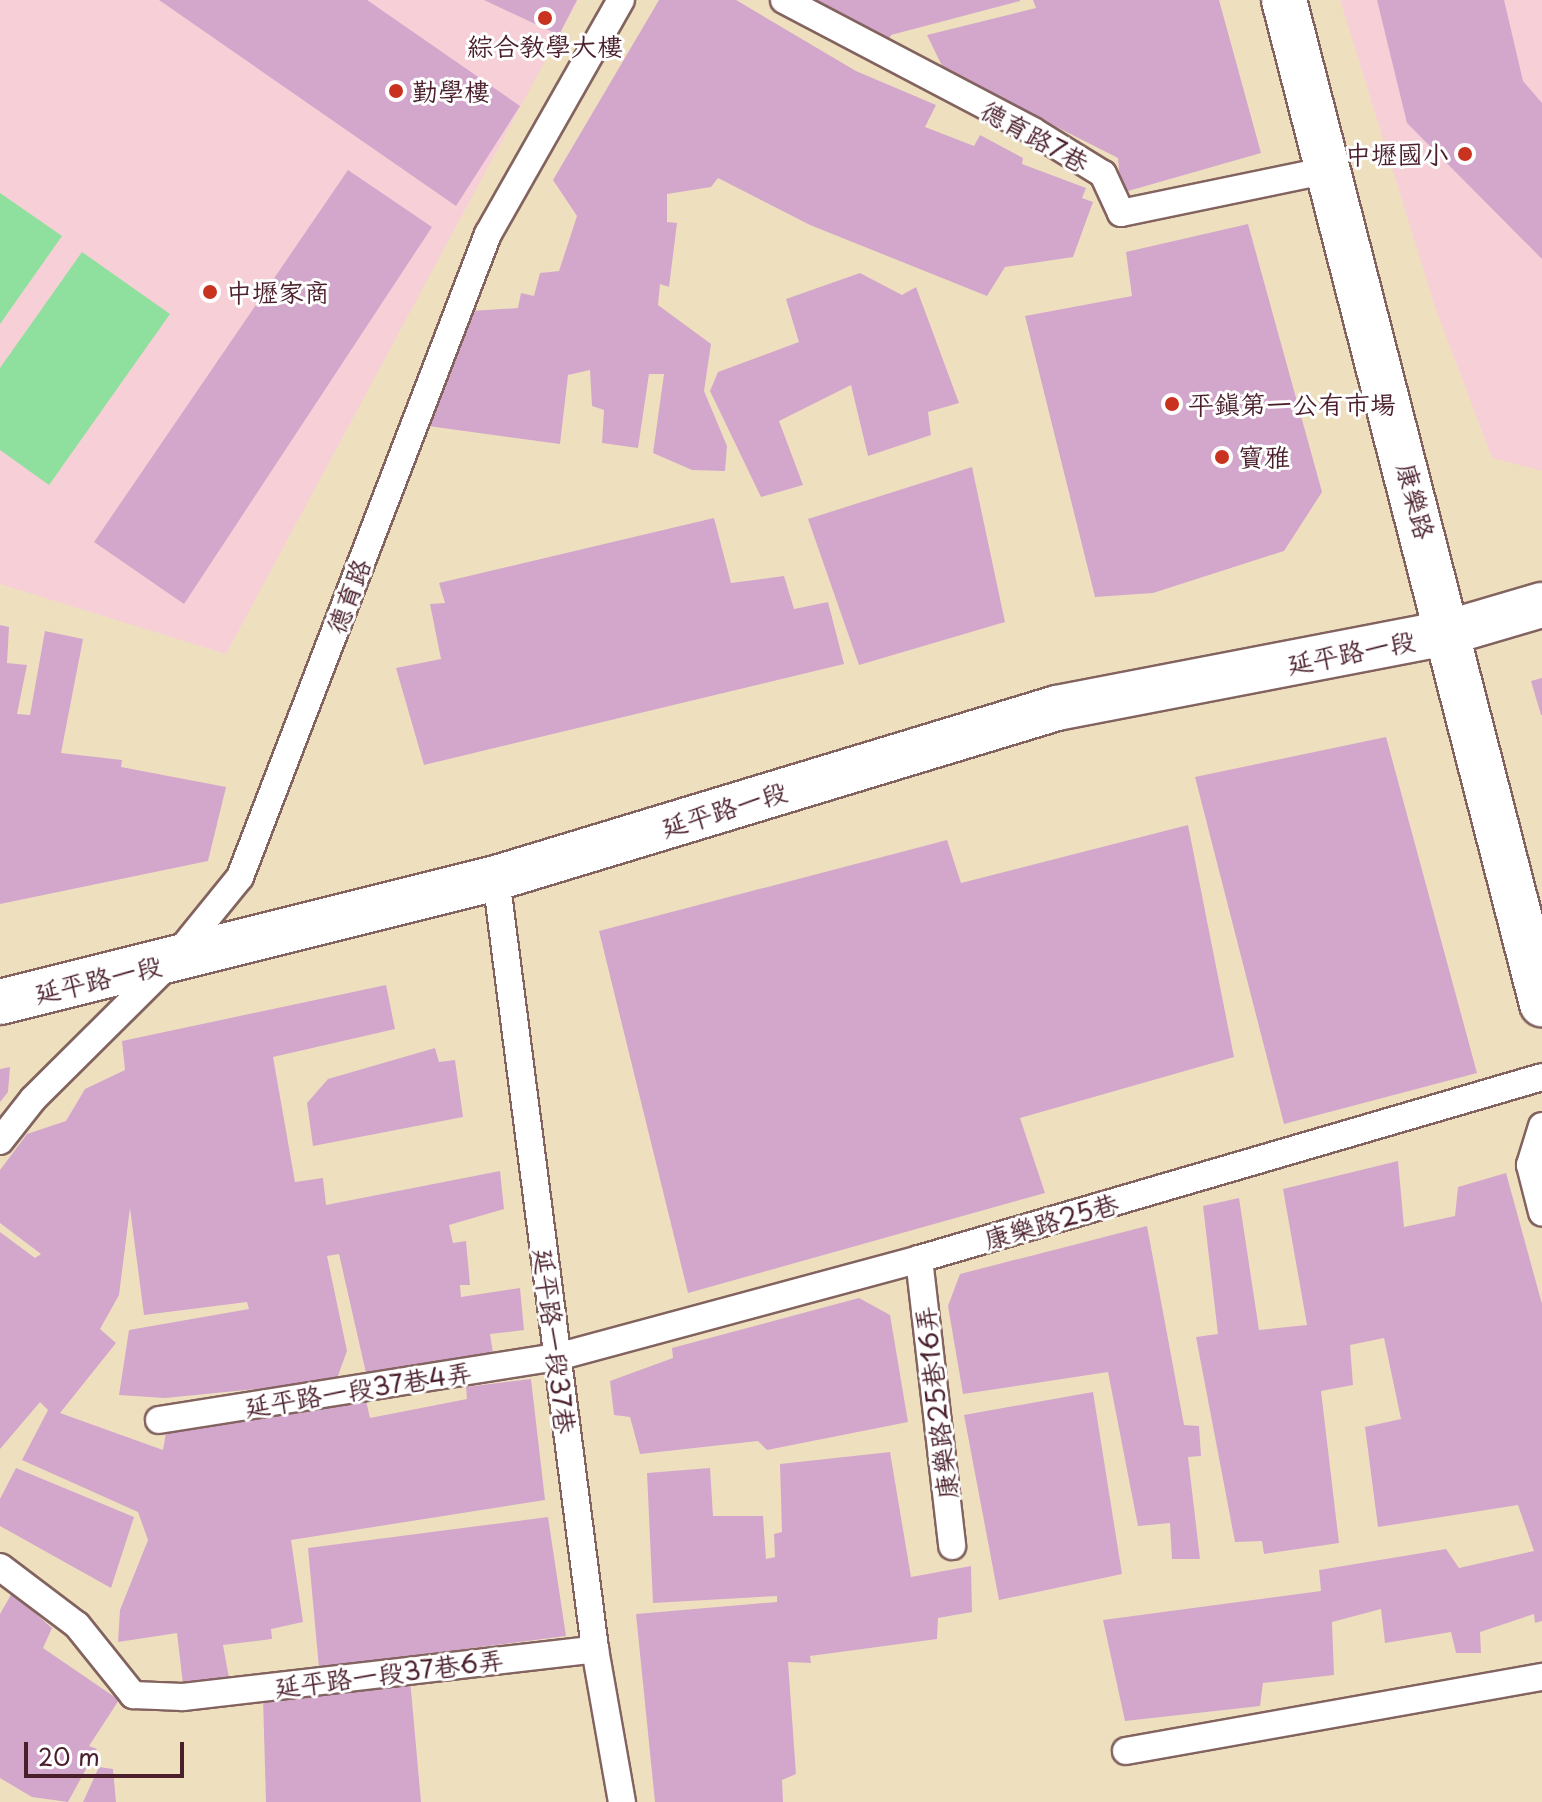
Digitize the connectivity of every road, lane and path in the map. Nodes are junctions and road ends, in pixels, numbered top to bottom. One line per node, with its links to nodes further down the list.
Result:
1 (621, 0): 8 (lane, 德育路)
2 (784, 0): 4 (lane, 德育路7巷)
3 (1284, 0): 4 (main road, 康樂路)
4 (1329, 170): 6 (main road, 康樂路)
5 (1542, 605): 6 (main road, 延平路一段)
6 (1450, 632): 7 (main road, 延平路一段); 10 (main road, 康樂路)
7 (496, 878): 8 (main road, 延平路一段); 16 (lane, 延平路一段37巷)
8 (171, 962): 9 (main road, 延平路一段); 13 (lane, 德育路)
9 (0, 1002)
10 (1542, 1004)
11 (1542, 1077): 15 (lane, 康樂路25巷)
12 (1542, 1126): 14 (lane)
13 (0, 1141)
14 (1542, 1212)
15 (919, 1259): 16 (lane, 康樂路25巷); 18 (lane, 康樂路25巷16弄)
16 (557, 1357): 17 (lane, 延平路一段37巷4弄); 20 (lane, 延平路一段37巷)
17 (159, 1420)
18 (952, 1546)
19 (0, 1567): 20 (lane, 延平路一段37巷6弄)
20 (595, 1649): 23 (lane, 延平路一段37巷)
21 (1542, 1677): 22 (lane)
22 (1126, 1751)
23 (622, 1802)

